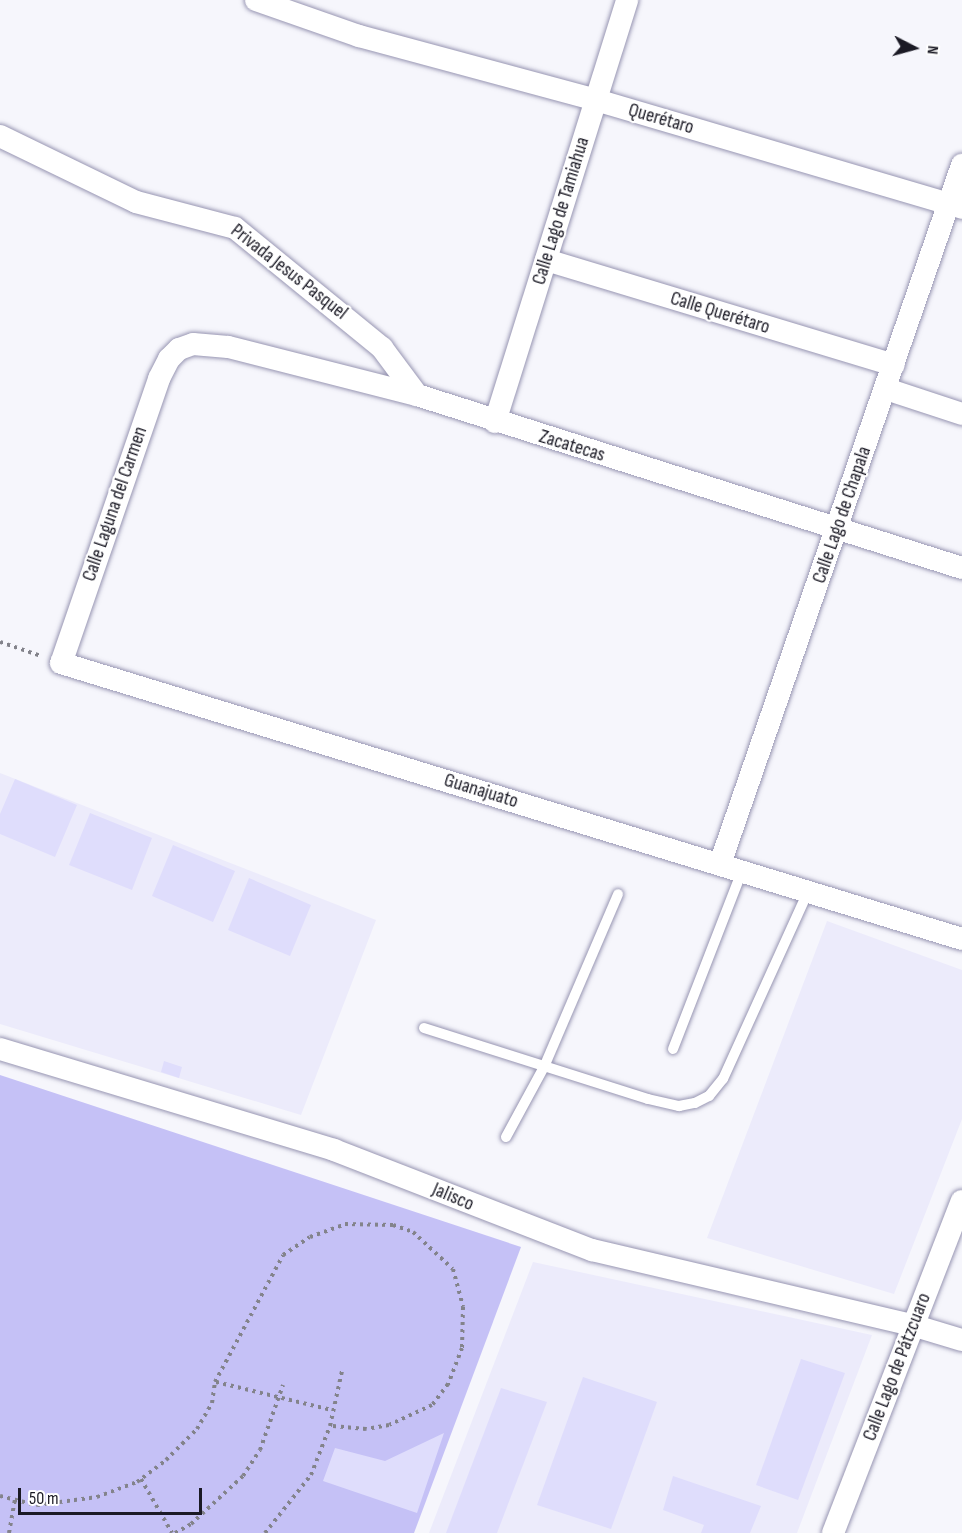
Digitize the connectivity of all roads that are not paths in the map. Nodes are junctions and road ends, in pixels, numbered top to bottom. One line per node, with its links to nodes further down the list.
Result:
1 (256, 0): 3 (street, Querétaro)
2 (627, 0): 3 (street, Calle Lago de Tamiahua)
3 (596, 100): 6 (street, Querétaro); 7 (street, Calle Lago de Tamiahua)
4 (0, 136): 11 (street, Privada Jesus Pasquel)
5 (962, 165): 6 (street, Calle Lago de Chapala)
6 (956, 206): 9 (street, Calle Lago de Chapala)
7 (546, 260): 9 (street, Calle Querétaro); 13 (street, Calle Lago de Tamiahua)
8 (179, 349): 11 (street, Zacatecas); 16 (street, Calle Laguna del Carmen)
9 (894, 365): 10 (street, Calle Lago de Chapala)
10 (886, 389): 12 (street); 14 (street, Calle Lago de Chapala)
11 (417, 395): 13 (street, Zacatecas)
12 (962, 414)
13 (495, 422): 14 (street, Zacatecas)
14 (837, 528): 15 (street, Zacatecas); 17 (street, Calle Lago de Chapala)
15 (962, 568)
16 (61, 663): 17 (street, Guanajuato)
17 (720, 864): 18 (street, Guanajuato)
18 (742, 871): 19 (street, Guanajuato); 24 (lane)
19 (808, 892): 21 (street, Guanajuato); 25 (lane)
20 (618, 894): 25 (lane)
21 (962, 939)
22 (424, 1028): 25 (lane)
23 (0, 1049): 28 (street, Jalisco)
24 (673, 1049)
25 (544, 1067): 26 (lane)
26 (506, 1137)
27 (962, 1201): 28 (street, Calle Lago de Pátzcuaro)
28 (912, 1325): 29 (street, Jalisco); 30 (street, Calle Lago de Pátzcuaro)
29 (962, 1340)
30 (833, 1533)

